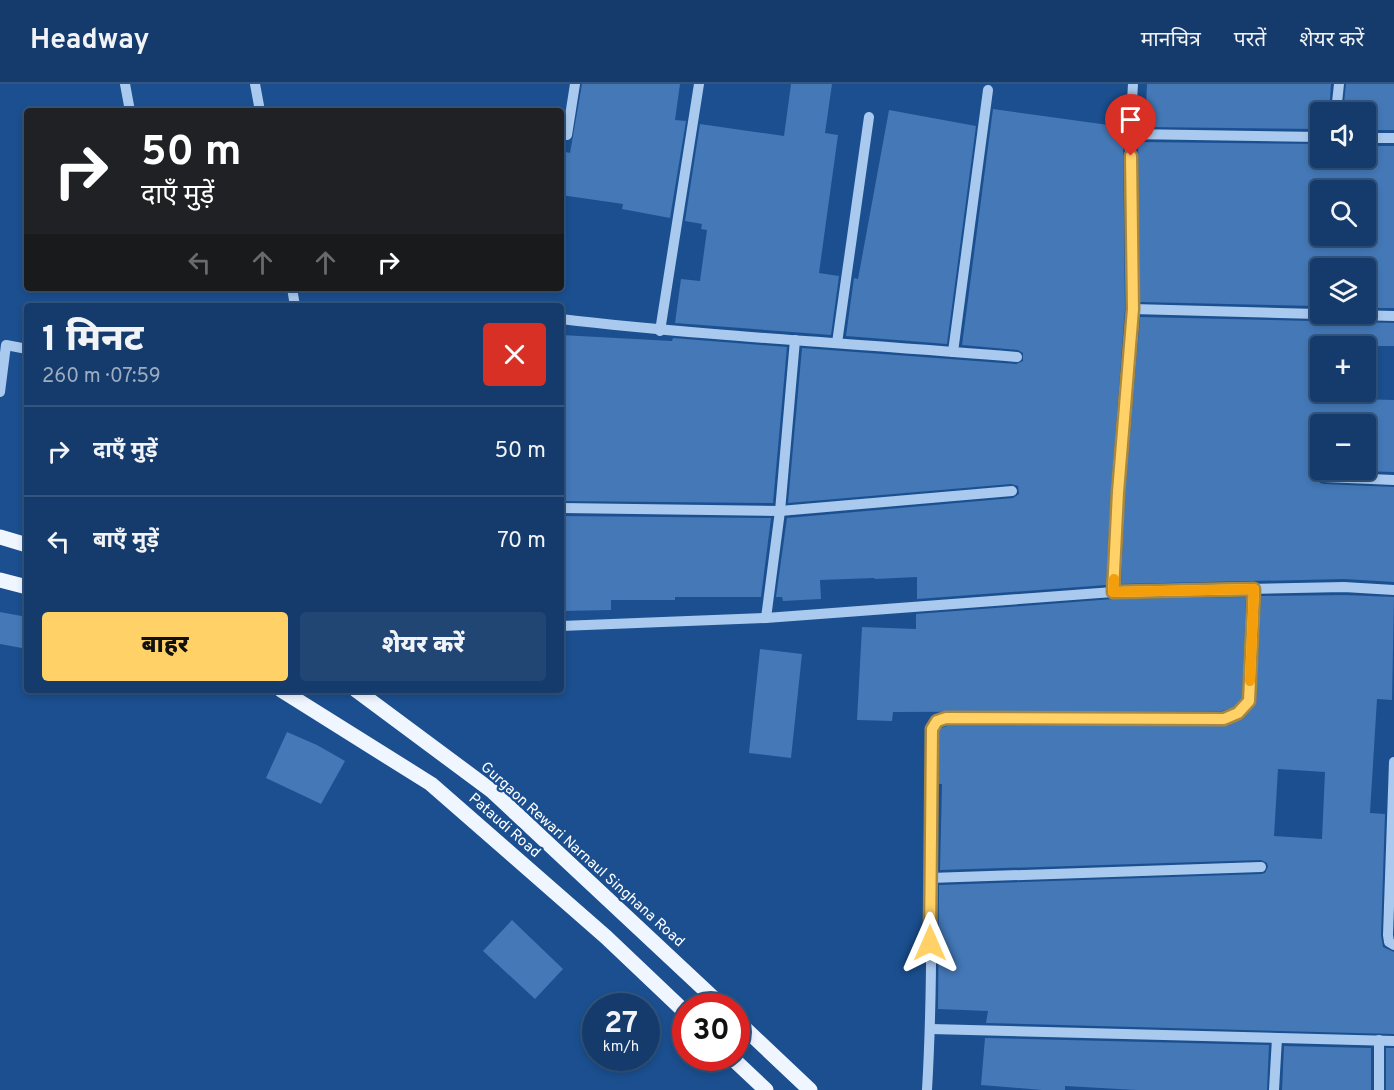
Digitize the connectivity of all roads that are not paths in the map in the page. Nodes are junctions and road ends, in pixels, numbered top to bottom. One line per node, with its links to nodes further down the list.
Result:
1 (125, 84): 9 (street)
2 (255, 84): 10 (street)
3 (575, 84): 13 (street)
4 (699, 84): 20 (street)
5 (1133, 84): 12 (street)
6 (1339, 84): 8 (street)
7 (988, 90): 24 (street)
8 (1337, 102)
9 (129, 108)
10 (259, 108)
11 (869, 117): 22 (street)
12 (1130, 134): 14 (street); 17 (street)
13 (567, 135)
14 (1310, 137)
15 (1376, 138): 16 (street)
16 (1394, 138)
17 (1133, 309): 18 (street); 38 (street)
18 (1394, 316)
19 (564, 319): 20 (street)
20 (660, 331): 21 (street)
21 (795, 340): 22 (street); 31 (street)
22 (837, 343): 24 (street)
23 (24, 348): 26 (street)
24 (953, 352): 25 (street)
25 (1017, 357)
26 (0, 392)
27 (1376, 479): 28 (street)
28 (1394, 480)
29 (1012, 491): 31 (street)
30 (564, 508): 31 (street)
31 (780, 511): 39 (street)
32 (0, 537): 33 (main road)
33 (24, 544)
34 (0, 580): 35 (main road)
35 (24, 587)
36 (1254, 589): 37 (street); 38 (street); 45 (street)
37 (1394, 590)
38 (1113, 592): 39 (street)
39 (766, 618): 40 (street)
40 (564, 626)
41 (286, 693): 48 (main road, Pataudi Road)
42 (360, 693): 47 (main road, Gurgaon Rewari Narnaul Singhana Road)
43 (1394, 762): 46 (street)
44 (1261, 867): 45 (street)
45 (930, 878): 49 (street)
46 (1394, 945)
47 (708, 993)
48 (672, 1000)
49 (931, 1029): 51 (street); 57 (street)
50 (750, 1033): 56 (main road)
51 (1277, 1038): 52 (street); 58 (street)
52 (1378, 1040): 53 (street); 59 (street)
53 (1394, 1041)
54 (746, 1071): 55 (main road)
55 (766, 1090)
56 (810, 1090)
57 (927, 1090)
58 (1274, 1090)
59 (1379, 1090)

